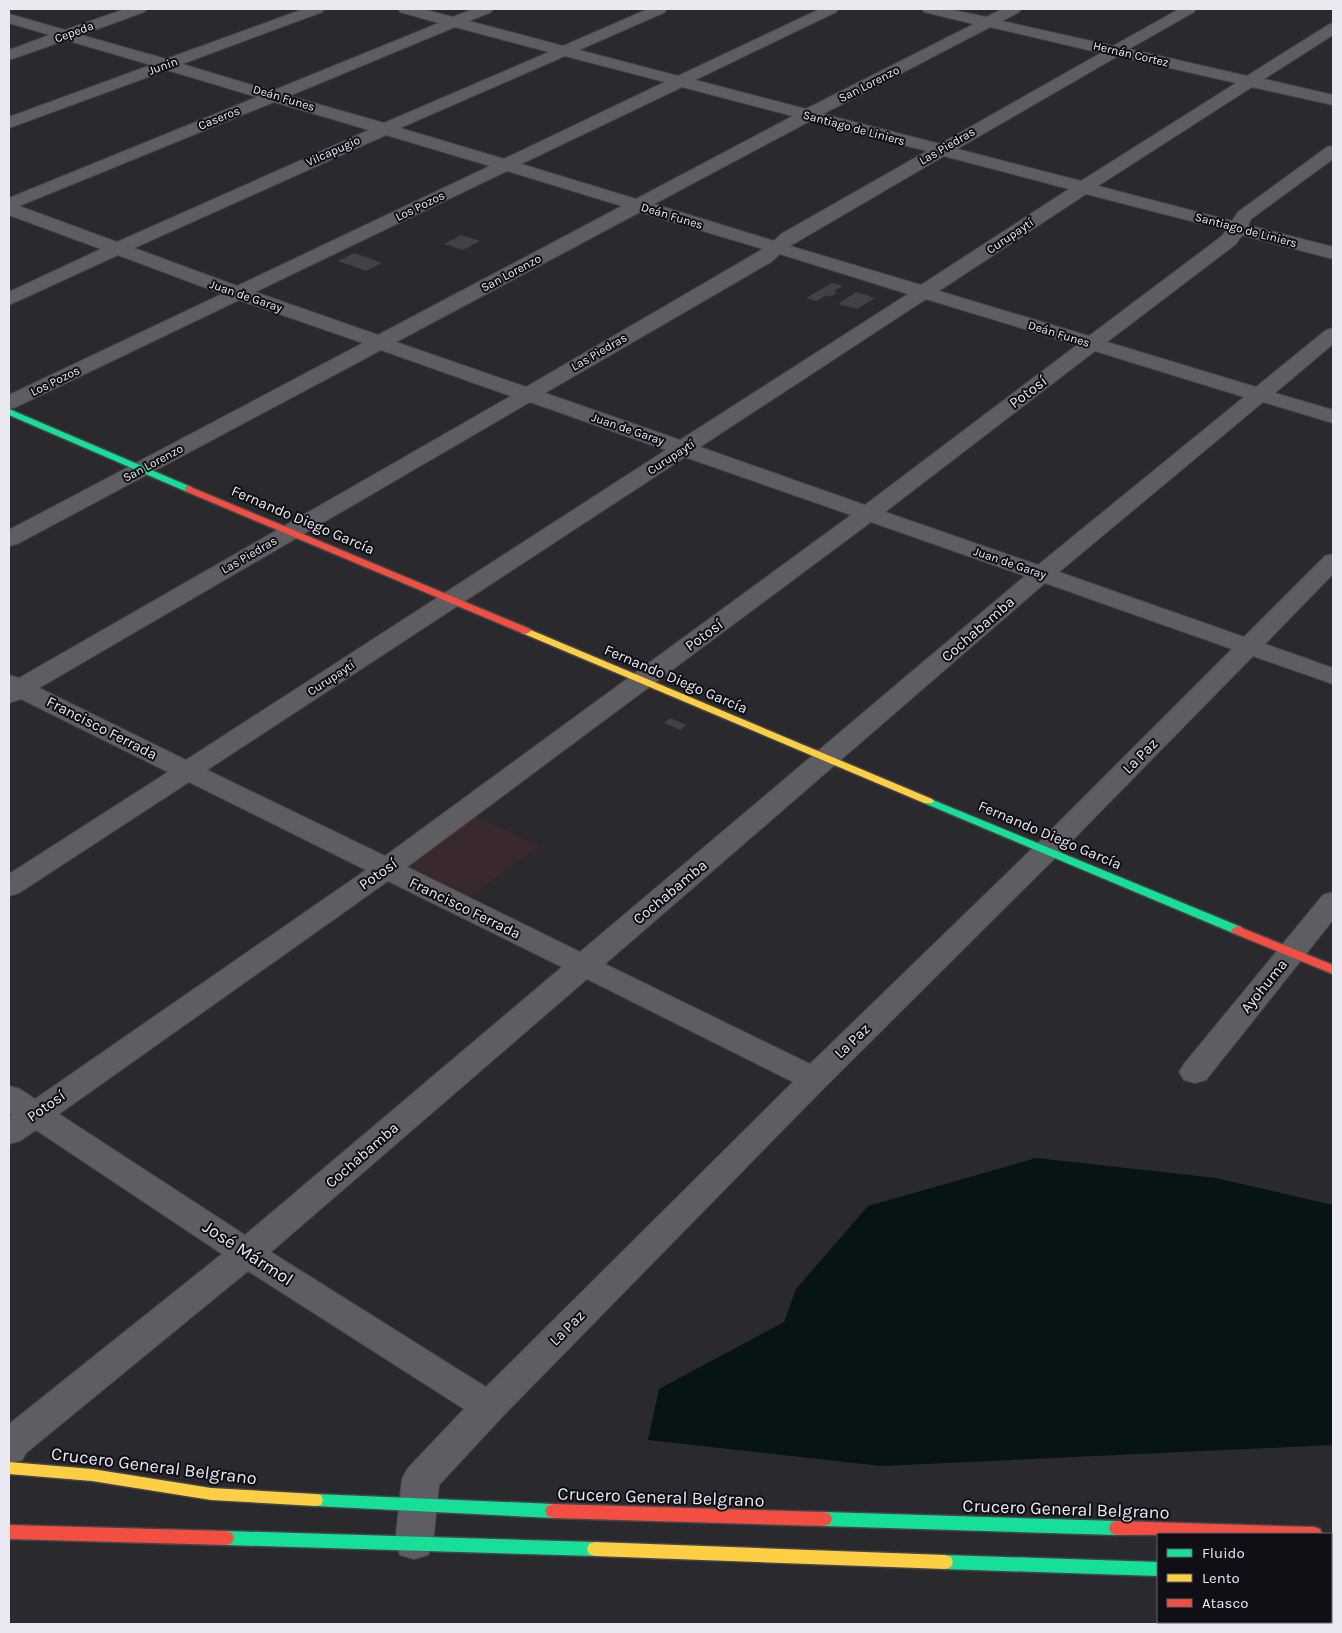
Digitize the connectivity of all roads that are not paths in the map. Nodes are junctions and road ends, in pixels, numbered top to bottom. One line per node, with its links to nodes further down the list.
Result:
1 (139, 9): 14 (street, Cepeda)
2 (317, 9): 18 (street, Junin)
3 (405, 9): 11 (street, Santiago de Liniers)
4 (486, 9): 11 (street, Caseros)
5 (660, 9): 16 (street, Vilcapugio)
6 (831, 9): 20 (street, Los Pozos)
7 (929, 9): 12 (street, Hernán Cortez)
8 (1014, 9): 12 (street, San Lorenzo)
9 (1188, 9): 15 (street, Las Piedras)
10 (9, 18): 14 (street, Deán Funes)
11 (453, 22): 16 (street, Santiago de Liniers); 21 (street, Caseros)
12 (988, 22): 15 (street, Hernán Cortez); 23 (street, San Lorenzo)
13 (1333, 28): 19 (street, Curupaytí)
14 (67, 35): 17 (street, Cepeda); 18 (street, Deán Funes)
15 (1116, 50): 19 (street, Hernán Cortez); 26 (street, Las Piedras)
16 (563, 52): 20 (street, Santiago de Liniers); 25 (street, Vilcapugio)
17 (9, 55)
18 (168, 64): 21 (street, Deán Funes); 24 (street, Junin)
19 (1250, 80): 22 (street, Hernán Cortez); 29 (street, Curupaytí)
20 (678, 82): 23 (street, Santiago de Liniers); 28 (street, Los Pozos)
21 (274, 95): 25 (street, Deán Funes); 30 (street, Caseros)
22 (1333, 100)
23 (808, 115): 26 (street, Santiago de Liniers); 31 (street, San Lorenzo)
24 (9, 123)
25 (385, 128): 28 (street, Deán Funes); 35 (street, Vilcapugio)
26 (940, 151): 29 (street, Santiago de Liniers); 34 (street, Las Piedras)
27 (1333, 151): 33 (street, Potosí)
28 (506, 164): 31 (street, Deán Funes); 38 (street, Los Pozos)
29 (1083, 188): 33 (street, Santiago de Liniers); 37 (street, Curupaytí)
30 (9, 204)
31 (638, 206): 34 (street, Deán Funes); 41 (street, San Lorenzo)
32 (9, 209): 35 (street, Juan de Garay)
33 (1238, 228): 36 (street, Santiago de Liniers); 42 (street, Potosí)
34 (778, 248): 37 (street, Deán Funes); 43 (street, Las Piedras)
35 (116, 249): 38 (street, Juan de Garay); 39 (street, Vilcapugio)
36 (1333, 253)
37 (925, 292): 42 (street, Deán Funes); 48 (street, Curupaytí)
38 (238, 293): 41 (street, Juan de Garay); 45 (street, Los Pozos)
39 (9, 299)
40 (1333, 334): 44 (street, Cochabamba)
41 (382, 342): 43 (street, Juan de Garay); 49 (street, San Lorenzo)
42 (1091, 344): 44 (street, Deán Funes); 50 (street, Potosí)
43 (527, 393): 48 (street, Juan de Garay); 51 (street, Las Piedras)
44 (1260, 395): 47 (street, Deán Funes); 54 (street, Cochabamba)
45 (9, 403)
46 (9, 412): 49 (main road, Fernando Diego García)
47 (1333, 416)
48 (684, 448): 50 (street, Juan de Garay); 55 (street, Curupaytí)
49 (140, 470): 51 (main road, Fernando Diego García); 52 (street, San Lorenzo)
50 (869, 513): 54 (street, Juan de Garay); 58 (street, Potosí)
51 (291, 531): 55 (main road, Fernando Diego García); 59 (street, Las Piedras)
52 (9, 539)
53 (1333, 561): 56 (street, La Paz)
54 (1042, 574): 56 (street, Juan de Garay); 60 (street, Cochabamba)
55 (452, 599): 58 (main road, Fernando Diego García); 61 (street, Curupaytí)
56 (1248, 646): 57 (street, Juan de Garay); 62 (street, La Paz)
57 (1333, 676)
58 (642, 680): 60 (main road, Fernando Diego García); 63 (street, Potosí)
59 (13, 688): 61 (street, Francisco Ferrada)
60 (826, 759): 62 (main road, Fernando Diego García); 67 (street, Cochabamba)
61 (188, 771): 63 (street, Francisco Ferrada); 64 (street, Curupaytí)
62 (1047, 850): 66 (main road, Fernando Diego García); 70 (street, La Paz)
63 (386, 869): 67 (street, Francisco Ferrada); 71 (street, Potosí)
64 (9, 887)
65 (1333, 901): 66 (street, Ayohuma)
66 (1291, 952): 68 (main road, Fernando Diego García); 69 (street, Ayohuma)
67 (582, 967): 70 (street, Francisco Ferrada); 73 (street, Cochabamba)
68 (1333, 970)
69 (1195, 1072)
70 (814, 1079): 74 (street, La Paz)
71 (22, 1105): 72 (street, Potosí); 73 (street, José Mármol)
72 (9, 1133)
73 (247, 1253): 74 (street, José Mármol); 75 (street, Cochabamba)
74 (489, 1407): 77 (street, La Paz)
75 (9, 1449)
76 (9, 1468): 77 (main road, Crucero General Belgrano)
77 (417, 1505): 79 (main road, Crucero General Belgrano); 80 (street, La Paz)
78 (9, 1532): 80 (main road)
79 (1281, 1533)
80 (414, 1543): 81 (main road)
81 (1157, 1569)

